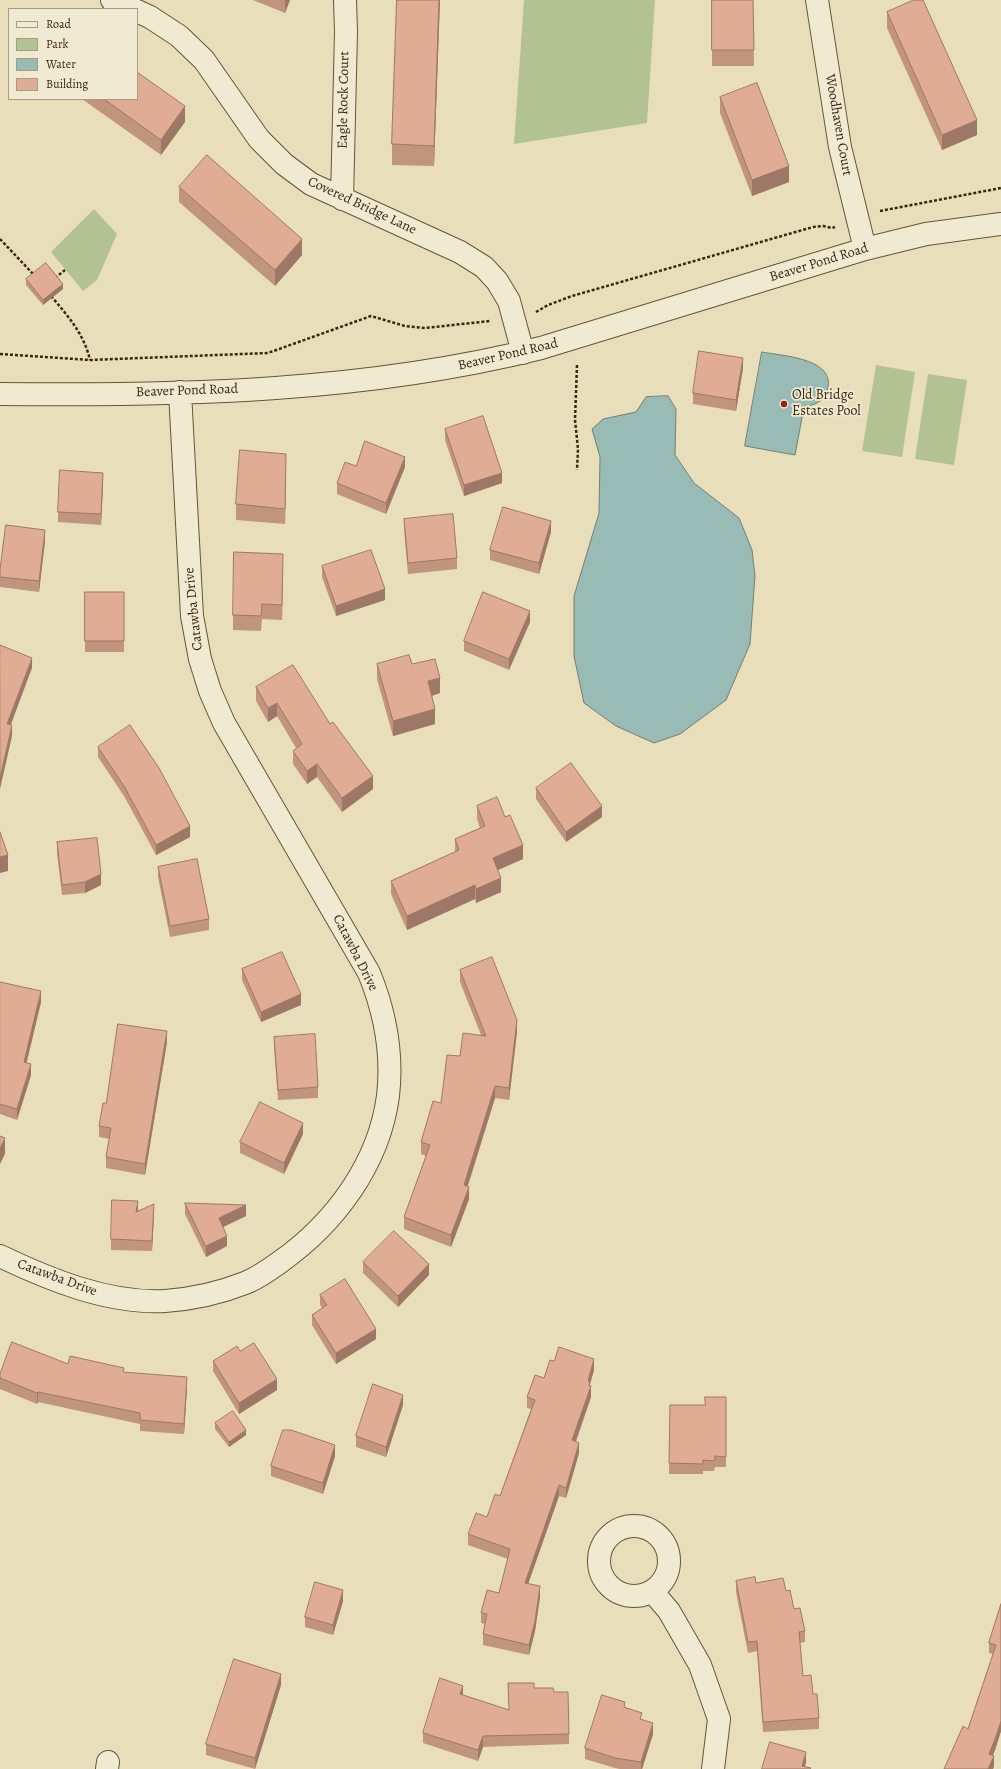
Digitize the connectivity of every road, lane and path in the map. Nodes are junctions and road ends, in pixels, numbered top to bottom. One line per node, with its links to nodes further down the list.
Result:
1 (112, 0): 4 (street)
2 (345, 0): 7 (street, Eagle Rock Court)
3 (817, 0): 12 (street, Woodhaven Court)
4 (131, 8)
5 (138, 11): 7 (street, Covered Bridge Lane)
6 (1001, 188): 8 (path)
7 (342, 199): 19 (street, Covered Bridge Lane)
8 (878, 211)
9 (1001, 224): 12 (street, Beaver Pond Road)
10 (832, 228): 17 (path)
11 (0, 239): 14 (path)
12 (865, 249): 19 (street, Beaver Pond Road)
13 (65, 270): 15 (path)
14 (36, 278)
15 (49, 283)
16 (49, 293): 21 (path)
17 (535, 313)
18 (491, 321): 21 (path)
19 (523, 353): 23 (street, Beaver Pond Road)
20 (0, 354): 21 (path)
21 (90, 360)
22 (577, 365): 25 (path)
23 (180, 392): 24 (street, Beaver Pond Road); 26 (street, Catawba Drive)
24 (0, 394)
25 (577, 470)
26 (0, 1256)
27 (652, 1590): 28 (street)
28 (713, 1769)

